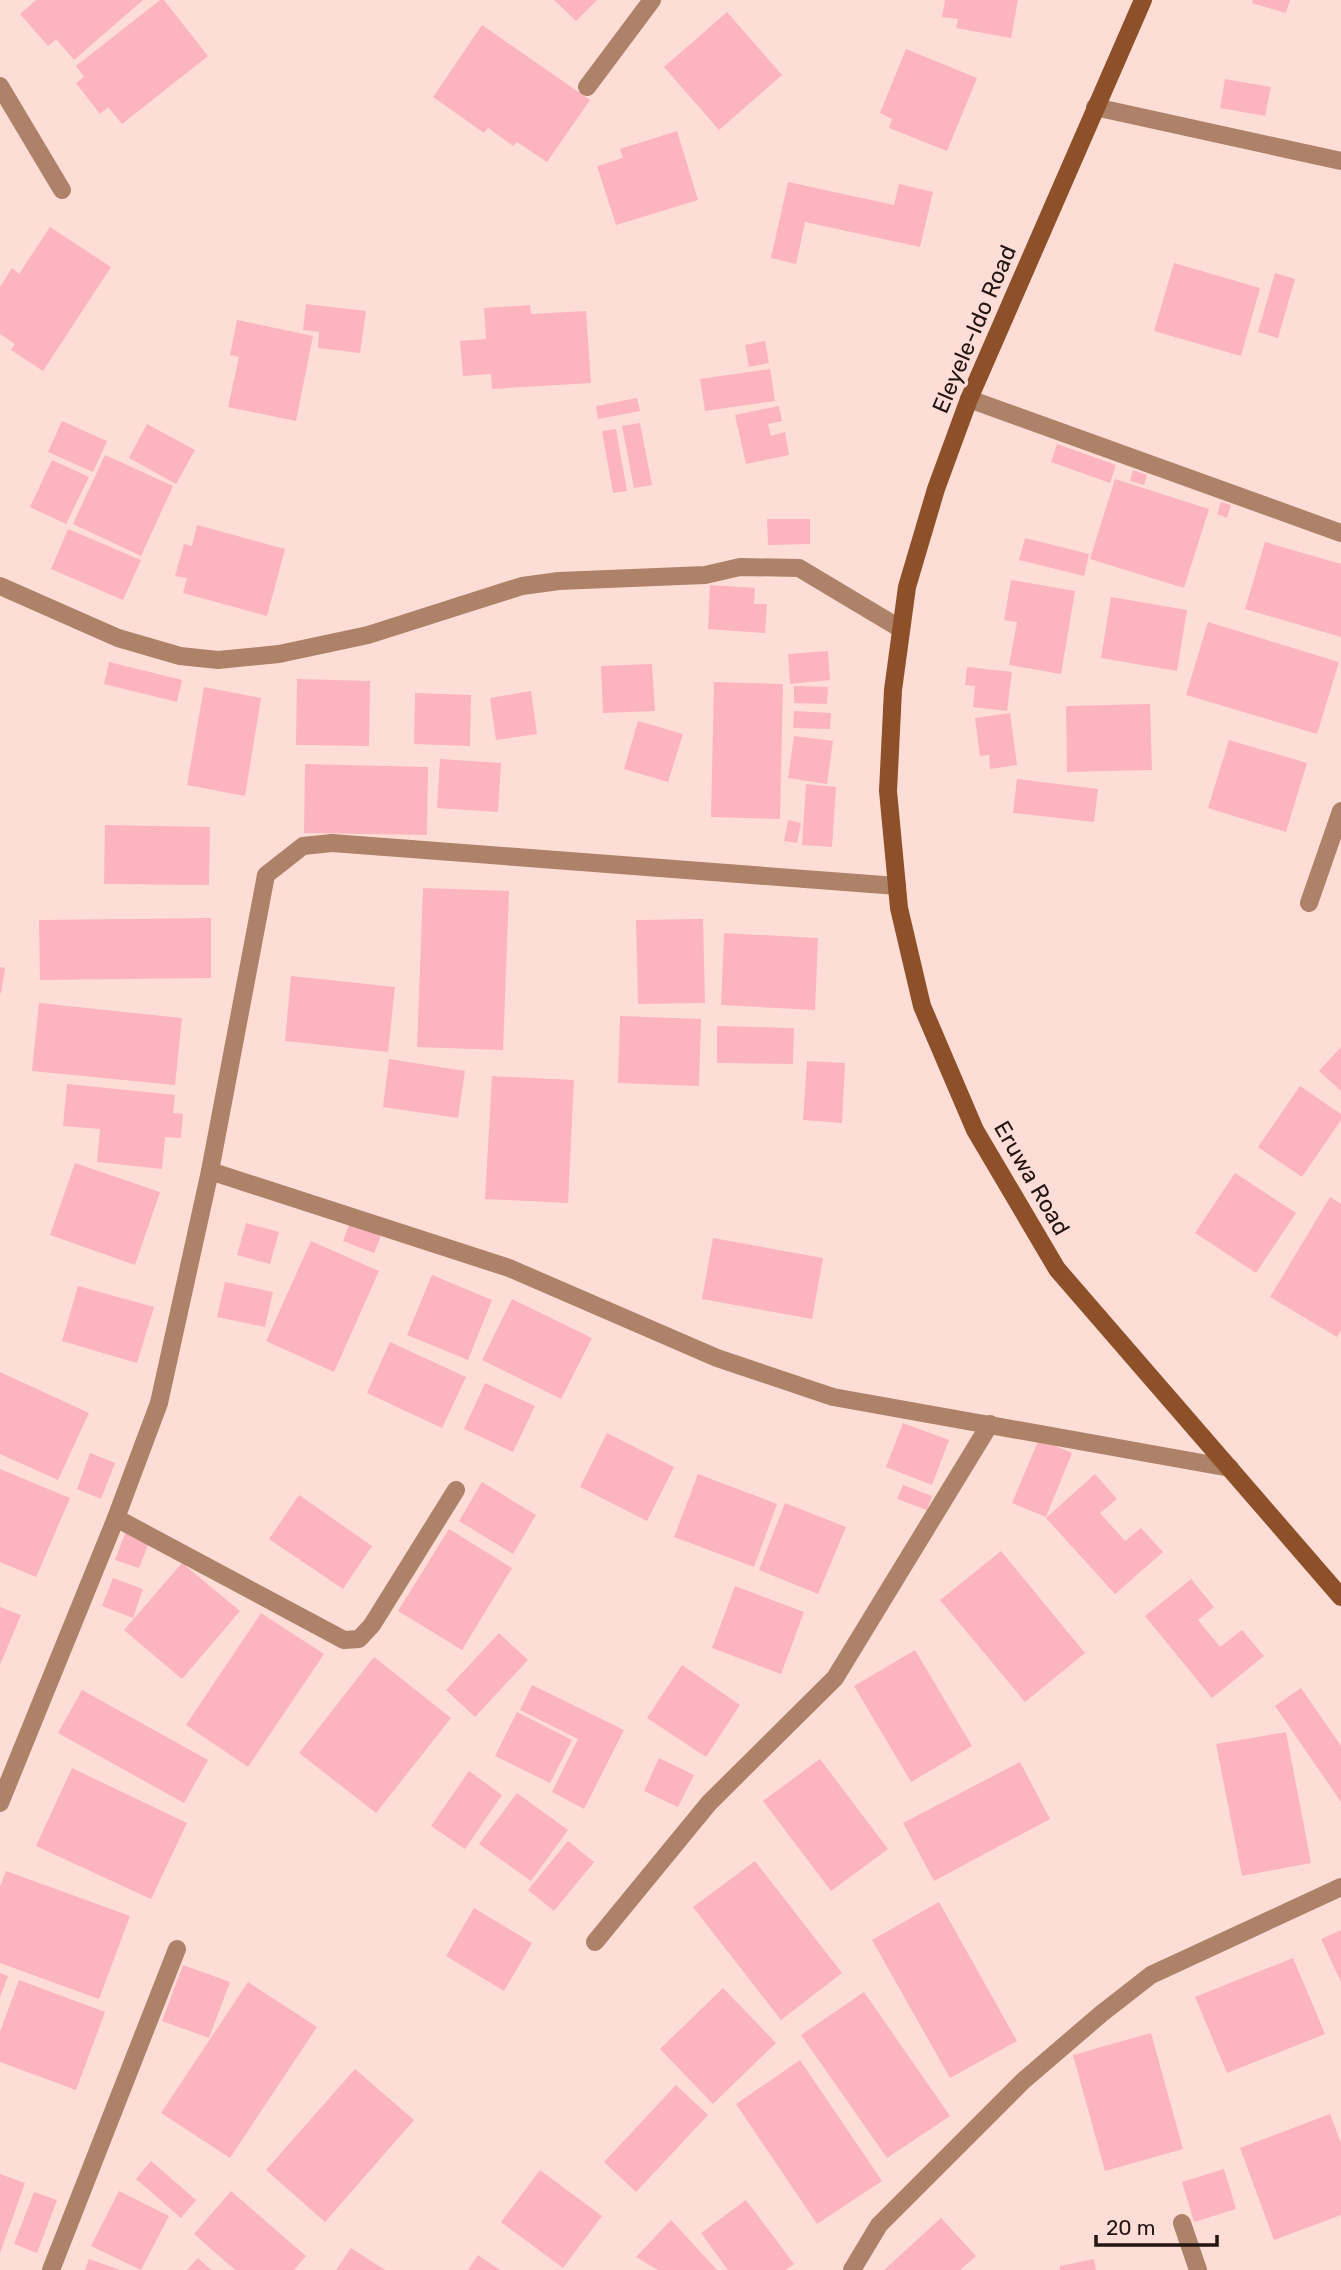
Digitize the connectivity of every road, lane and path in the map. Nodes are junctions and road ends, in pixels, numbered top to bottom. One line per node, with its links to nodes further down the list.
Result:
1 (652, 0): 4 (street)
2 (1143, 0): 5 (main road, Eleyele-Ido Road)
3 (0, 86): 7 (street)
4 (587, 87)
5 (1095, 107): 6 (street); 8 (main road, Eleyele-Ido Road)
6 (1341, 161)
7 (62, 190)
8 (969, 399): 9 (street); 11 (main road, Eleyele-Ido Road)
9 (1341, 533)
10 (0, 586): 11 (street)
11 (901, 629): 12 (main road, Eleyele-Ido Road)
12 (893, 690): 14 (main road, Eruwa Road)
13 (1341, 811): 15 (street)
14 (897, 886): 16 (street); 18 (main road, Eruwa Road)
15 (1308, 903)
16 (210, 1171): 17 (street); 20 (street)
17 (990, 1424): 18 (street); 24 (street)
18 (1230, 1468): 21 (main road, Eruwa Road)
19 (456, 1490): 20 (street)
20 (116, 1518): 22 (street)
21 (1341, 1597)
22 (0, 1803)
23 (1341, 1887): 28 (street)
24 (595, 1942)
25 (177, 1949): 27 (street)
26 (1182, 2223): 29 (street)
27 (51, 2270)
28 (852, 2270)
29 (1198, 2270)

